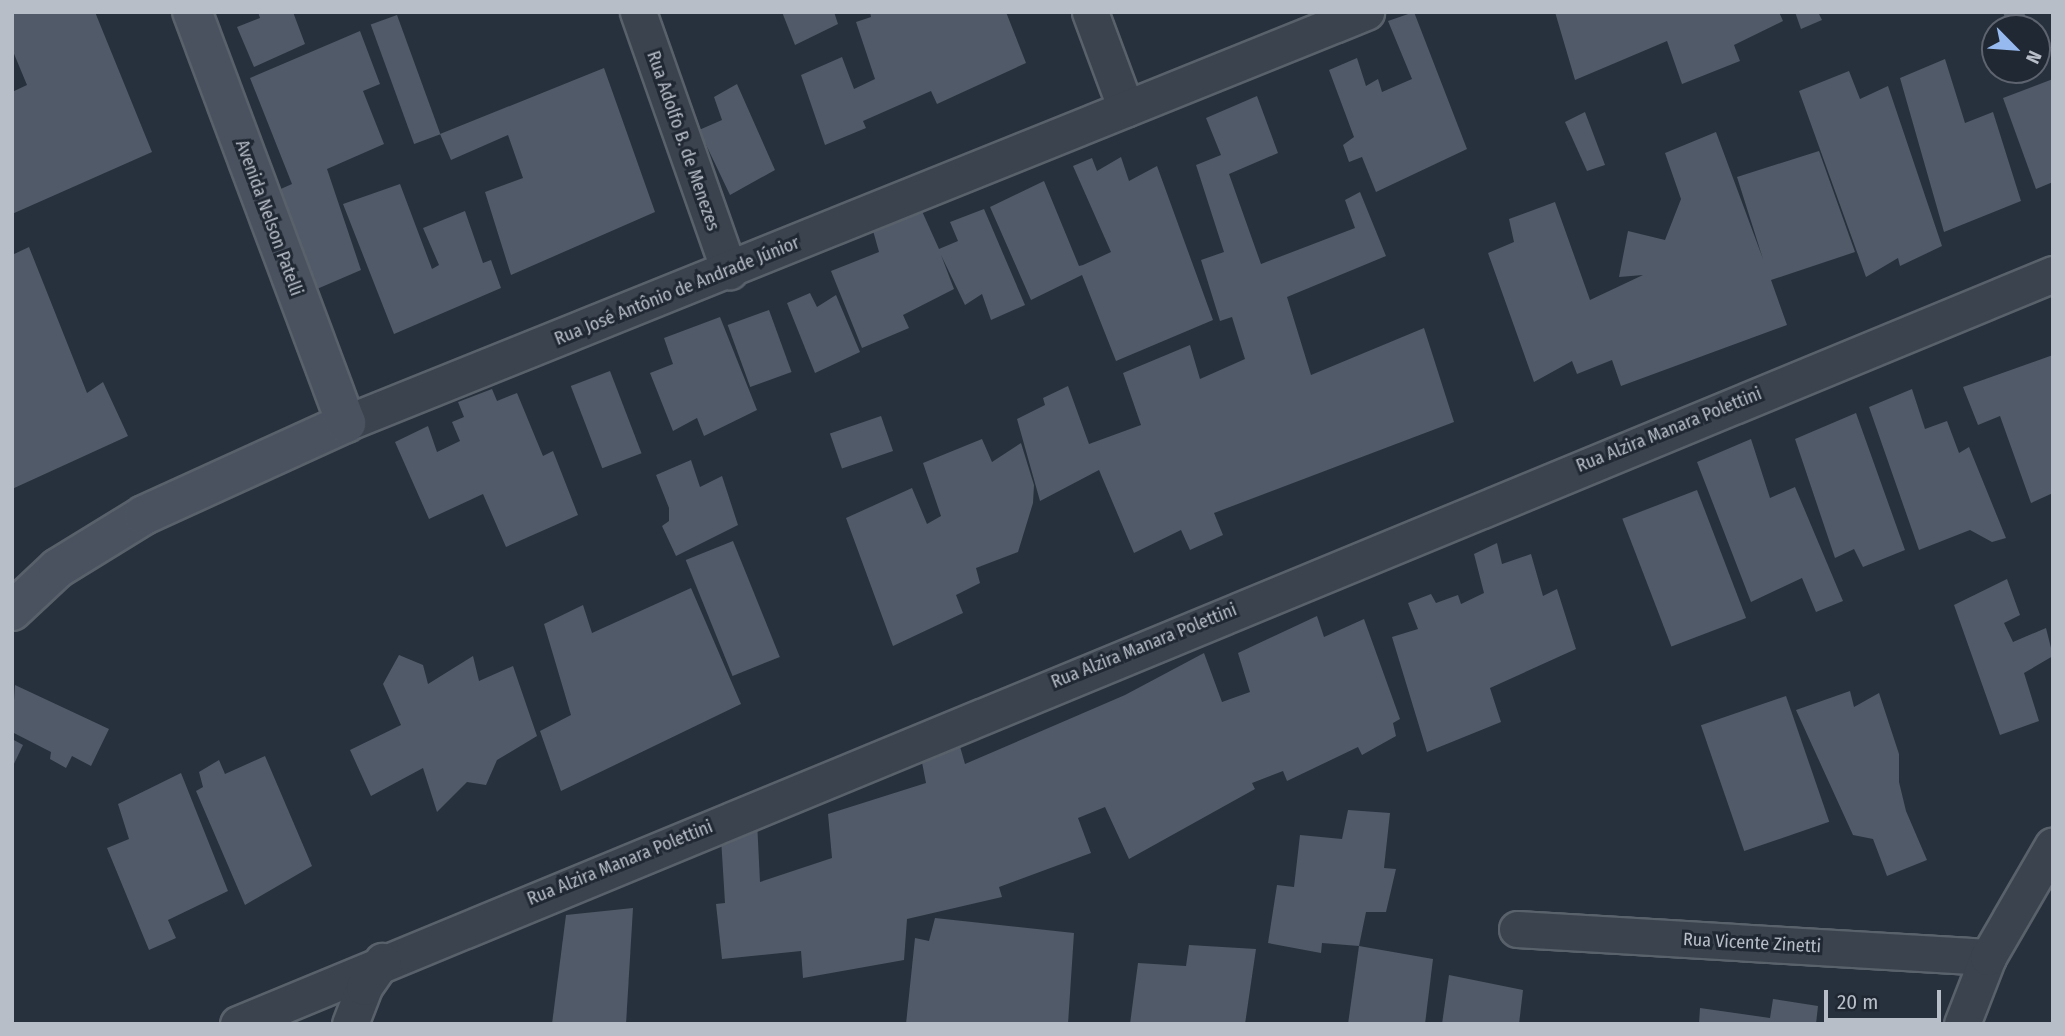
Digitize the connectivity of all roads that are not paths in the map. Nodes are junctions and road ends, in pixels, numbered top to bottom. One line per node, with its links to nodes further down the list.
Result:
1 (192, 12): 8 (street, Avenida Nelson Patelli)
2 (638, 12): 6 (street, Rua Adolfo B. de Menezes)
3 (1090, 12): 5 (street)
4 (1366, 12): 5 (street, Rua José Antônio de Andrade Júnior)
5 (1126, 109): 6 (street, Rua José Antônio de Andrade Júnior)
6 (729, 271): 8 (street, Rua José Antônio de Andrade Júnior)
7 (2053, 274): 13 (street, Rua Alzira Manara Polettini)
8 (346, 423): 9 (street, Rua José Antônio de Andrade Júnior)
9 (12, 611)
10 (2053, 845): 12 (street)
11 (1517, 929): 12 (street, Rua Vicente Zinetti)
12 (1988, 957): 16 (street)
13 (382, 961): 14 (street, Rua Alzira Manara Polettini); 15 (street)
14 (238, 1024)
15 (350, 1024)
16 (1962, 1024)

